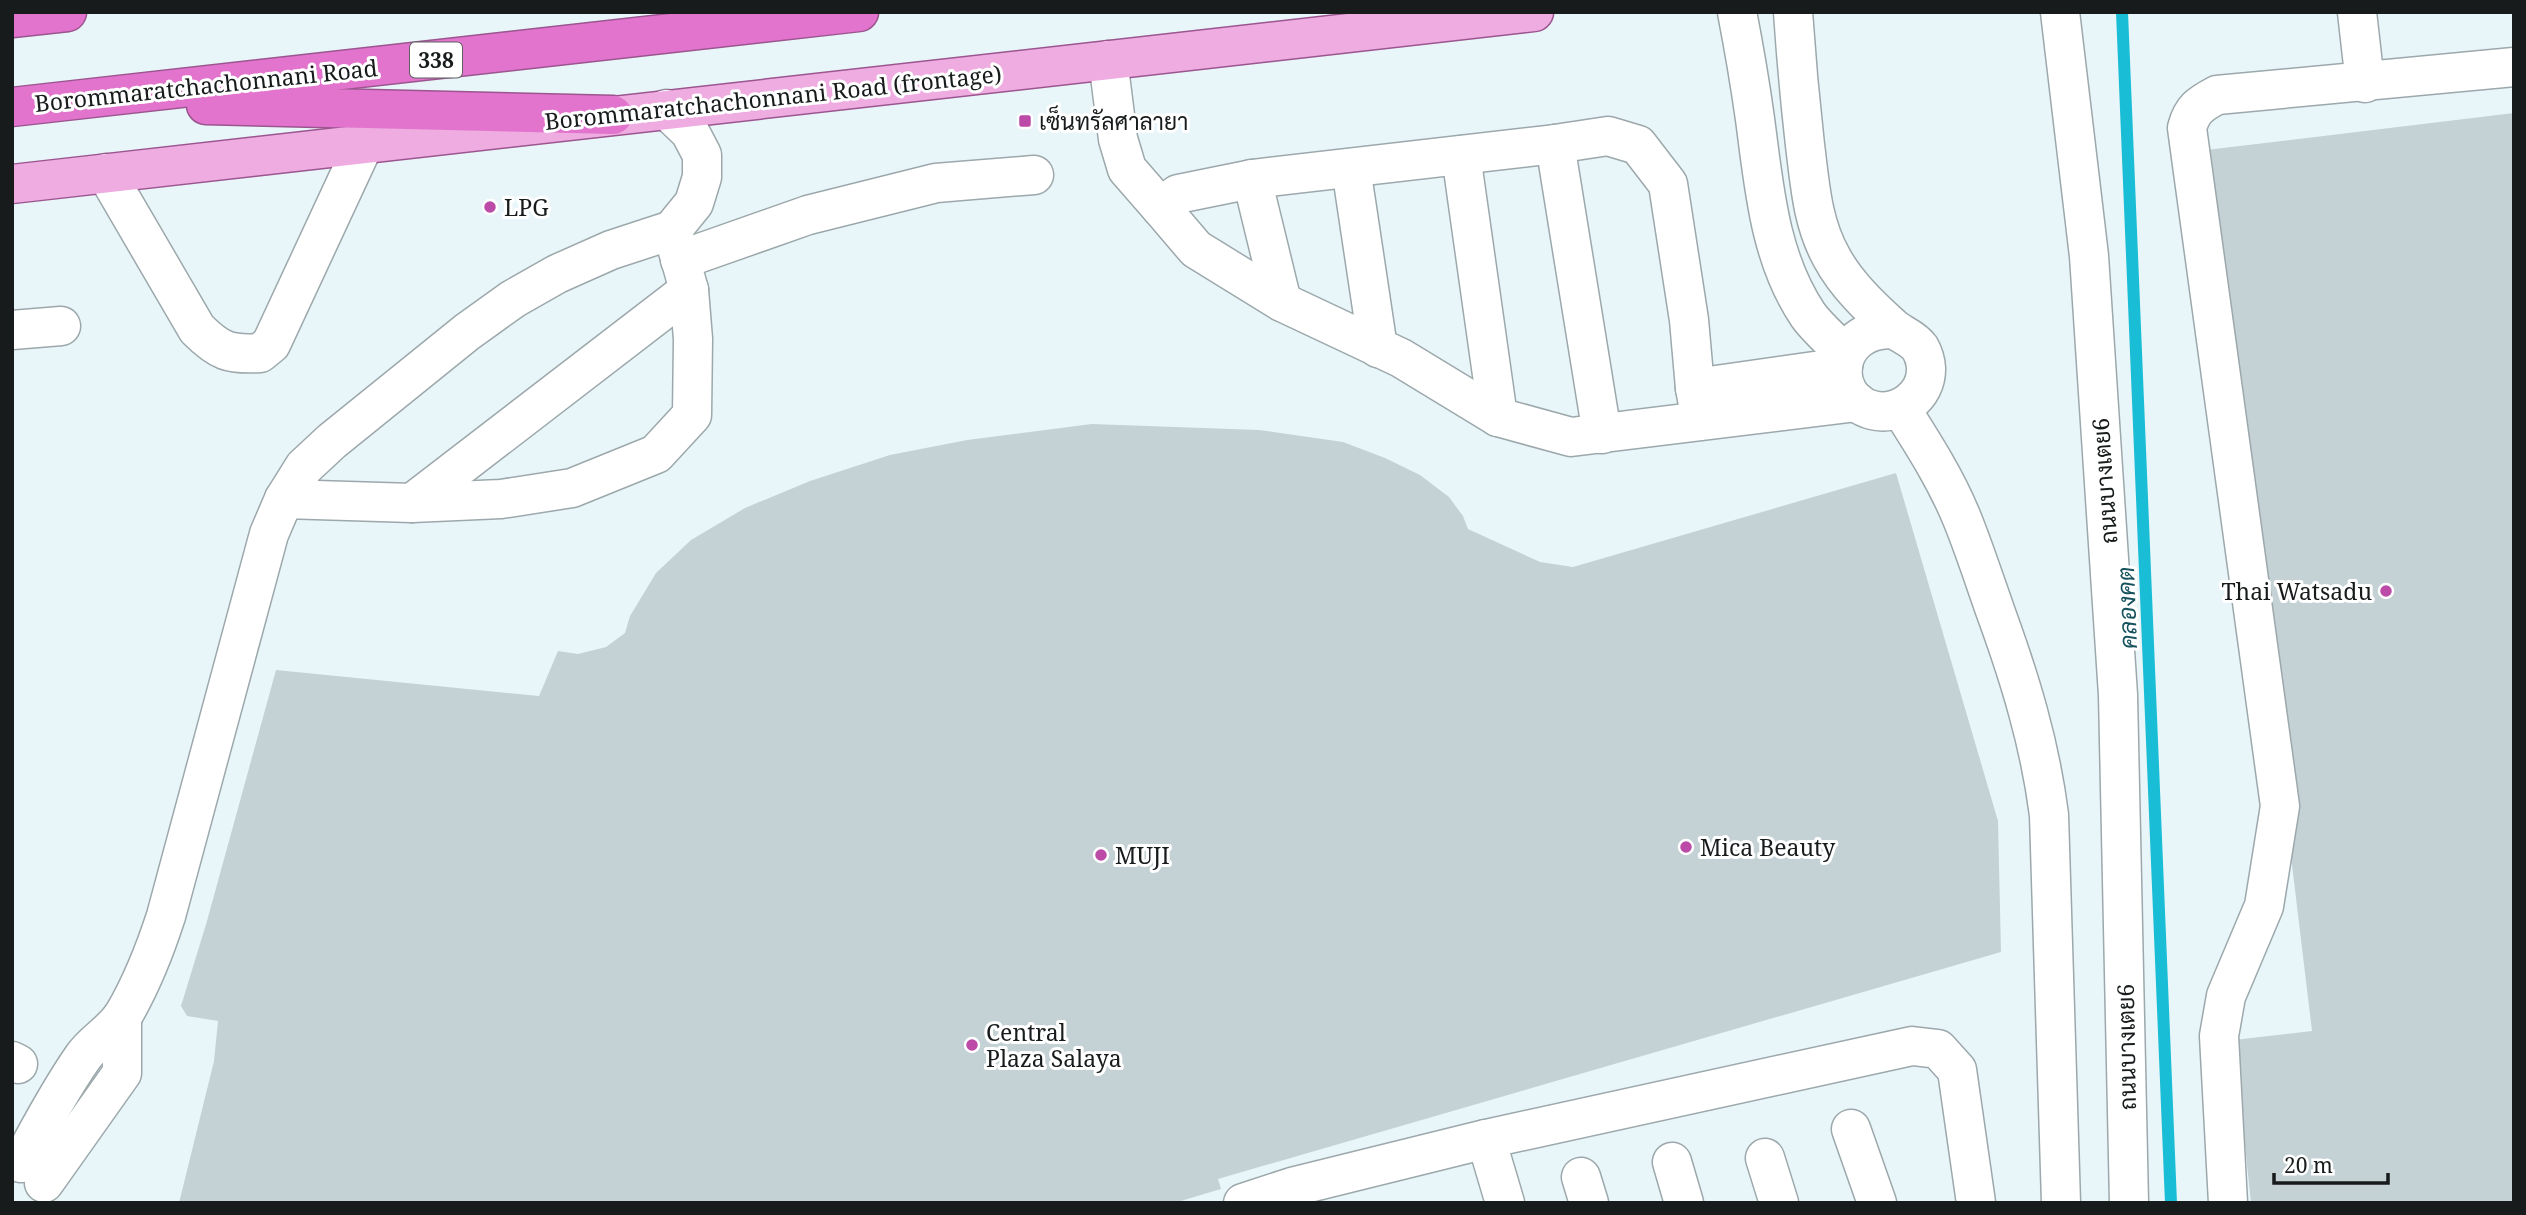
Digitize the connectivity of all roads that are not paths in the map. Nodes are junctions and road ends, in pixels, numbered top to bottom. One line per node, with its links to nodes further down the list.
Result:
1 (67, 12): 8 (highway)
2 (859, 12): 12 (highway, Borommaratchachonnani Road / 338)
3 (1534, 12): 9 (main road, Borommaratchachonnani Road (frontage))
4 (1737, 12): 31 (street)
5 (1793, 12): 28 (street)
6 (2060, 12): 51 (street, ถนนบางเตย6)
7 (2357, 12): 11 (street)
8 (12, 18)
9 (1108, 60): 14 (main road, Borommaratchachonnani Road (frontage)); 24 (street)
10 (2514, 67): 11 (street)
11 (2365, 83): 52 (street)
12 (70, 100): 13 (highway, Borommaratchachonnani Road / 338); 15 (highway)
13 (12, 107)
14 (666, 109): 15 (main road, Borommaratchachonnani Road (frontage)); 25 (street)
15 (613, 115): 16 (main road, Borommaratchachonnani Road (frontage))
16 (363, 144): 20 (main road, Borommaratchachonnani Road (frontage)); 20 (street)
17 (1555, 144): 18 (street); 33 (street); 36 (street)
18 (1461, 155): 19 (street); 35 (street)
19 (1350, 168): 22 (street); 30 (street)
20 (106, 173): 23 (main road, Borommaratchachonnani Road (frontage))
21 (1034, 175): 25 (street)
22 (1252, 179): 24 (street); 26 (street)
23 (12, 184)
24 (1161, 208): 26 (street)
25 (681, 260): 37 (street); 38 (street); 38 (street)
26 (1282, 302): 30 (street)
27 (61, 326): 29 (street)
28 (1893, 329): 31 (street); 34 (street)
29 (12, 330)
30 (1378, 348): 35 (street)
31 (1844, 360): 32 (street); 33 (street)
32 (1857, 402): 33 (street); 34 (street)
33 (1698, 405): 36 (street)
34 (1901, 409): 50 (street)
35 (1498, 417): 36 (street)
36 (1602, 434)
37 (284, 499): 38 (street); 43 (street)
38 (412, 503)
39 (1851, 1129): 48 (street)
40 (1486, 1139): 44 (street); 45 (street); 49 (street)
41 (1765, 1158): 47 (street)
42 (1672, 1162): 46 (street)
43 (36, 1185)
44 (1243, 1203)
45 (1504, 1203)
46 (1684, 1203)
47 (1779, 1203)
48 (1877, 1203)
49 (1976, 1203)
50 (2061, 1203)
51 (2129, 1203)
52 (2228, 1203)

